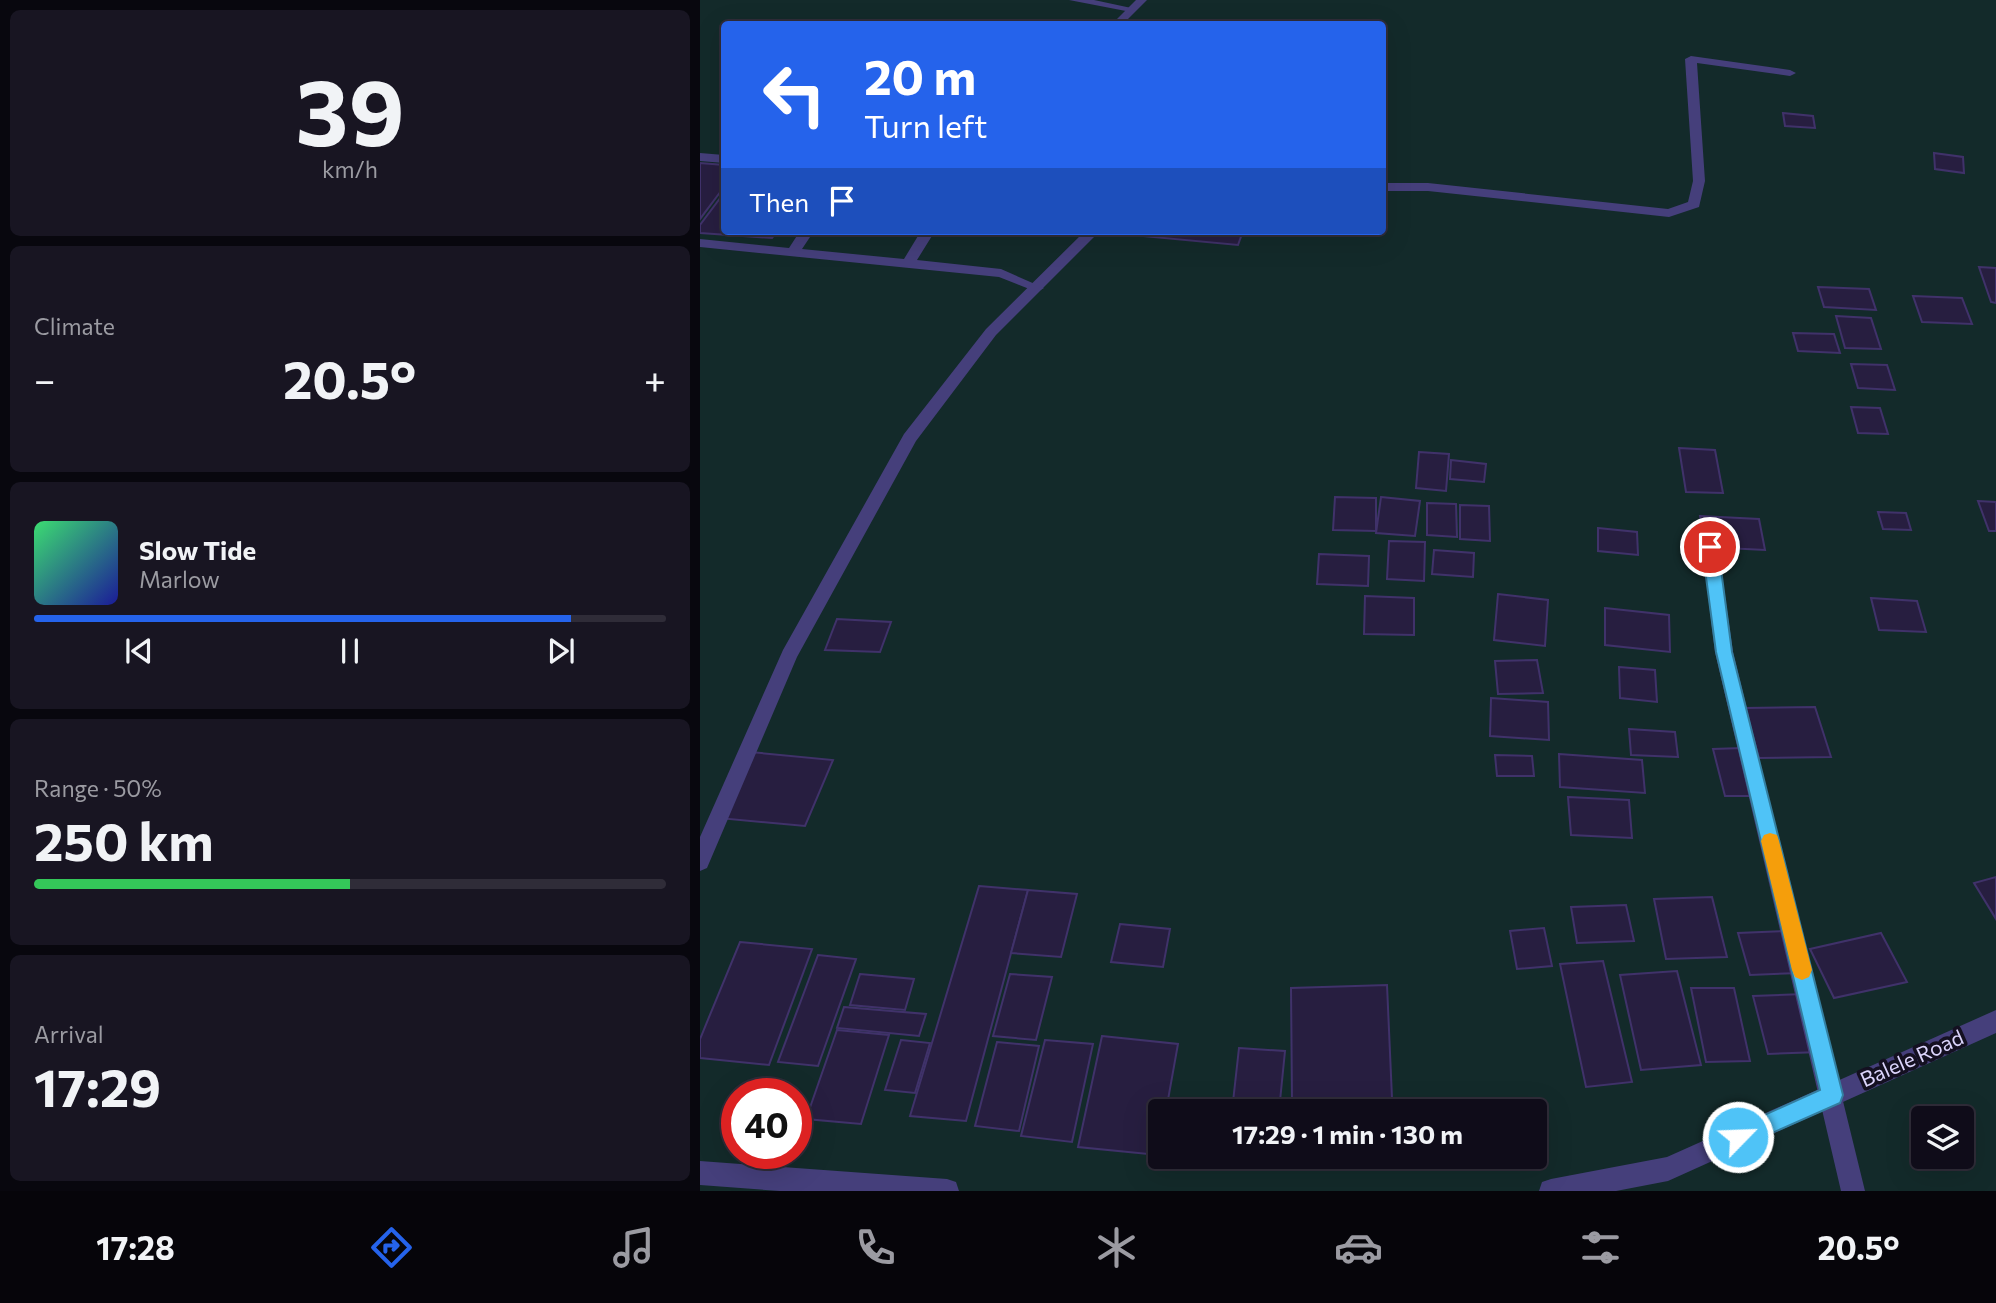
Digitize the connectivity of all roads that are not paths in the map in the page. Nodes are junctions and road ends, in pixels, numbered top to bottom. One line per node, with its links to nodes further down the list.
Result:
1 (1074, 0): 3 (street)
2 (1142, 0): 3 (street)
3 (1131, 9): 4 (street)
4 (1120, 21)
5 (1790, 72): 8 (street)
6 (700, 157): 7 (street)
7 (721, 159)
8 (1386, 187)
9 (804, 235): 13 (street)
10 (926, 235): 14 (street)
11 (1089, 235): 15 (street)
12 (700, 243): 13 (street)
13 (794, 251): 14 (street)
14 (909, 262): 15 (street)
15 (1037, 288): 17 (street)
16 (1710, 547): 19 (street)
17 (700, 860)
18 (1996, 1021): 19 (street, Balele Road)
19 (1832, 1095): 22 (street, Balele Road); 23 (street)
20 (700, 1173): 21 (street)
21 (947, 1191)
22 (1551, 1191)
23 (1853, 1191)

